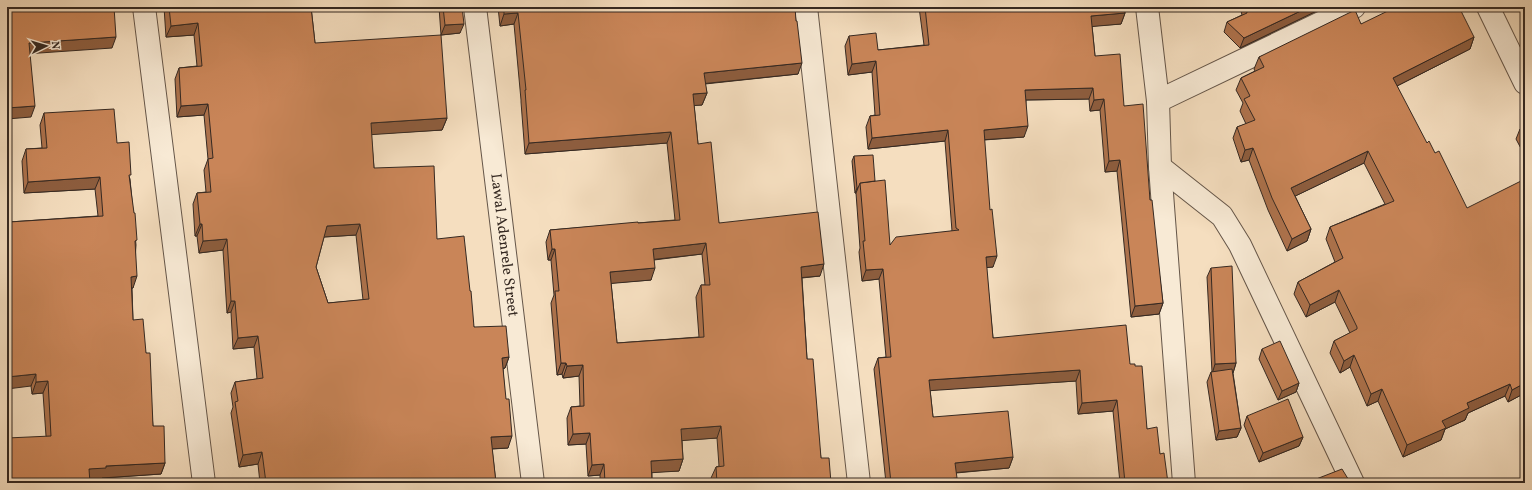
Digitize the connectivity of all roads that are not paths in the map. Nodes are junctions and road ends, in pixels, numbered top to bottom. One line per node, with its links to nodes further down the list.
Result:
1 (144, 7): 10 (street)
2 (475, 7): 11 (street, Lawal Adenrele Street)
3 (806, 7): 12 (street)
4 (1147, 7): 8 (street)
5 (1354, 7): 8 (street)
6 (1488, 7): 7 (street)
7 (1525, 83)
8 (1158, 101): 9 (street)
9 (1160, 167): 13 (street); 14 (street)
10 (204, 483)
11 (533, 483)
12 (858, 483)
13 (1184, 483)
14 (1353, 483)

